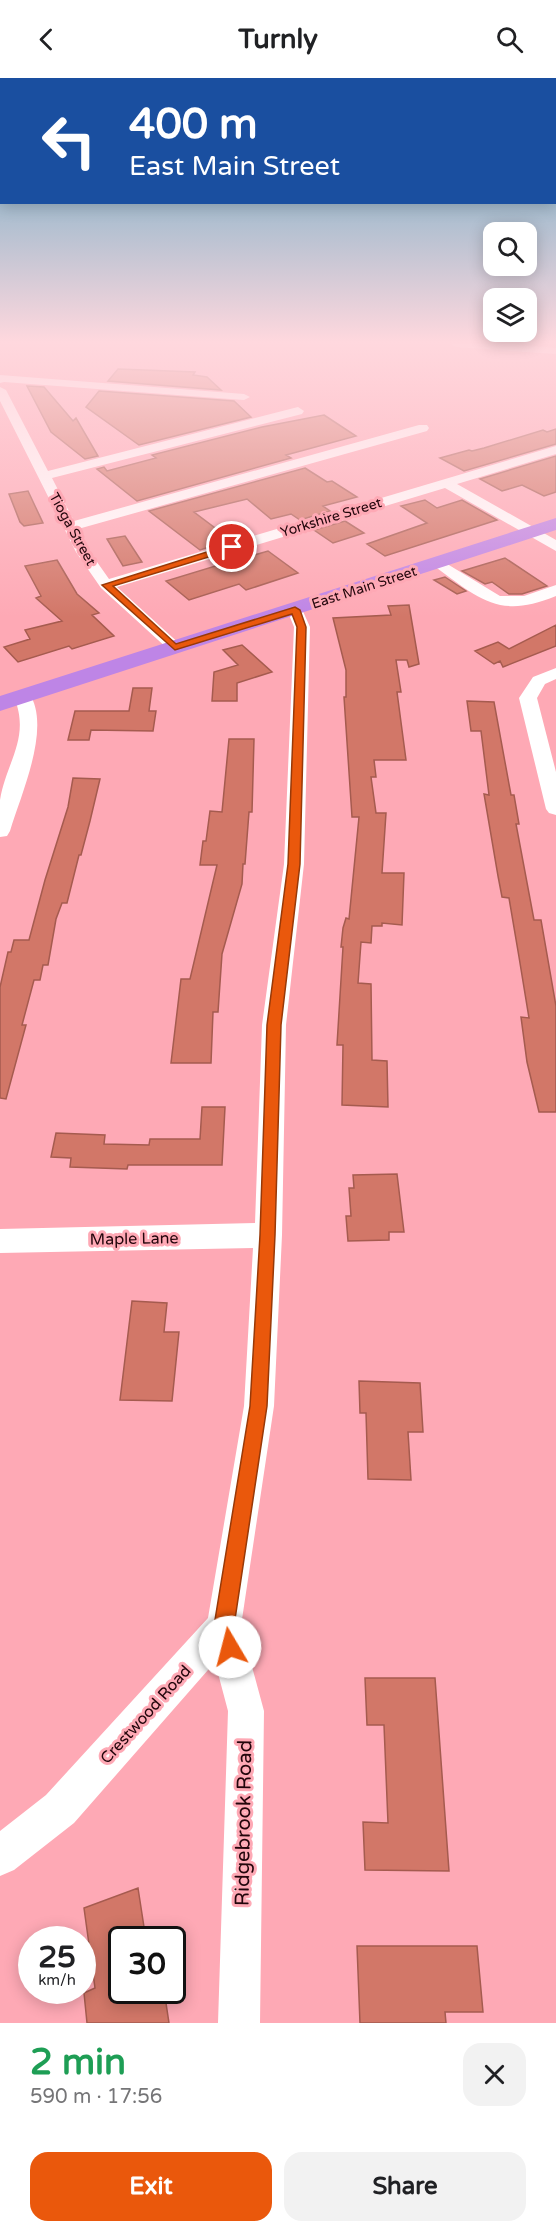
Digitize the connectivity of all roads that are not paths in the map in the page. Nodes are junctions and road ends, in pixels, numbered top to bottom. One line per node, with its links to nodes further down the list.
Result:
1 (16, 435): 5 (street, Tioga Street)
2 (205, 435): 5 (street)
3 (399, 435): 8 (street)
4 (556, 450): 6 (street, Yorkshire Street)
5 (45, 476): 8 (street, Tioga Street)
6 (446, 483): 9 (street); 12 (street, Yorkshire Street)
7 (556, 524): 9 (highway, East Main Street)
8 (70, 527): 12 (street, Tioga Street)
9 (534, 532): 10 (street); 11 (highway, East Main Street)
10 (556, 547)
11 (439, 563): 13 (street); 14 (highway, East Main Street)
12 (106, 585): 15 (street, Tioga Street)
13 (556, 590)
14 (295, 610): 15 (highway, East Main Street); 21 (street)
15 (175, 647): 17 (highway, East Main Street)
16 (556, 673): 19 (street)
17 (23, 697): 18 (highway, East Main Street); 20 (street)
18 (0, 704)
19 (556, 809)
20 (0, 831)
21 (268, 1235): 22 (street, Maple Lane); 23 (street)
22 (0, 1241)
23 (224, 1626): 24 (street, Crestwood Road); 25 (street, Ridgebrook Road)
24 (0, 1856)
25 (239, 2023)

